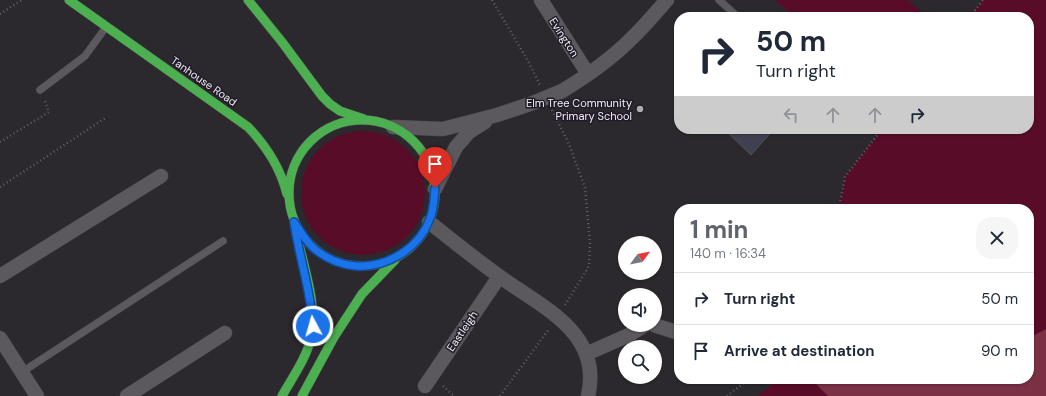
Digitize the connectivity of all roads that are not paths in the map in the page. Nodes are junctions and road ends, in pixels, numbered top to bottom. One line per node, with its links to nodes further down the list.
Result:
1 (68, 0): 7 (street, Tanhouse Road)
2 (248, 0): 11 (street)
3 (541, 0): 8 (street, Evington)
4 (667, 0): 8 (street)
5 (719, 0): 6 (lane)
6 (732, 12)
7 (107, 27): 9 (lane); 15 (street, Tanhouse Road)
8 (588, 74): 10 (street, bridge)
9 (40, 90)
10 (497, 115): 12 (street); 14 (street)
11 (369, 120): 12 (street); 15 (street)
12 (393, 127): 14 (street)
13 (161, 176): 20 (street)
14 (435, 188): 17 (street)
15 (290, 210): 16 (street)
16 (294, 222): 19 (street); 32 (street)
17 (429, 222): 19 (street); 21 (street)
18 (223, 241): 28 (lane)
19 (398, 257): 33 (street)
20 (0, 276)
21 (499, 277): 27 (street); 29 (street, Eastleigh)
22 (662, 328): 23 (street)
23 (674, 331)
24 (633, 332): 27 (street)
25 (225, 333): 31 (street)
26 (0, 340): 28 (street)
27 (586, 354): 34 (street)
28 (22, 372): 30 (street)
29 (425, 386)
30 (37, 396)
31 (127, 396)
32 (282, 396)
33 (302, 396)
34 (588, 396)

